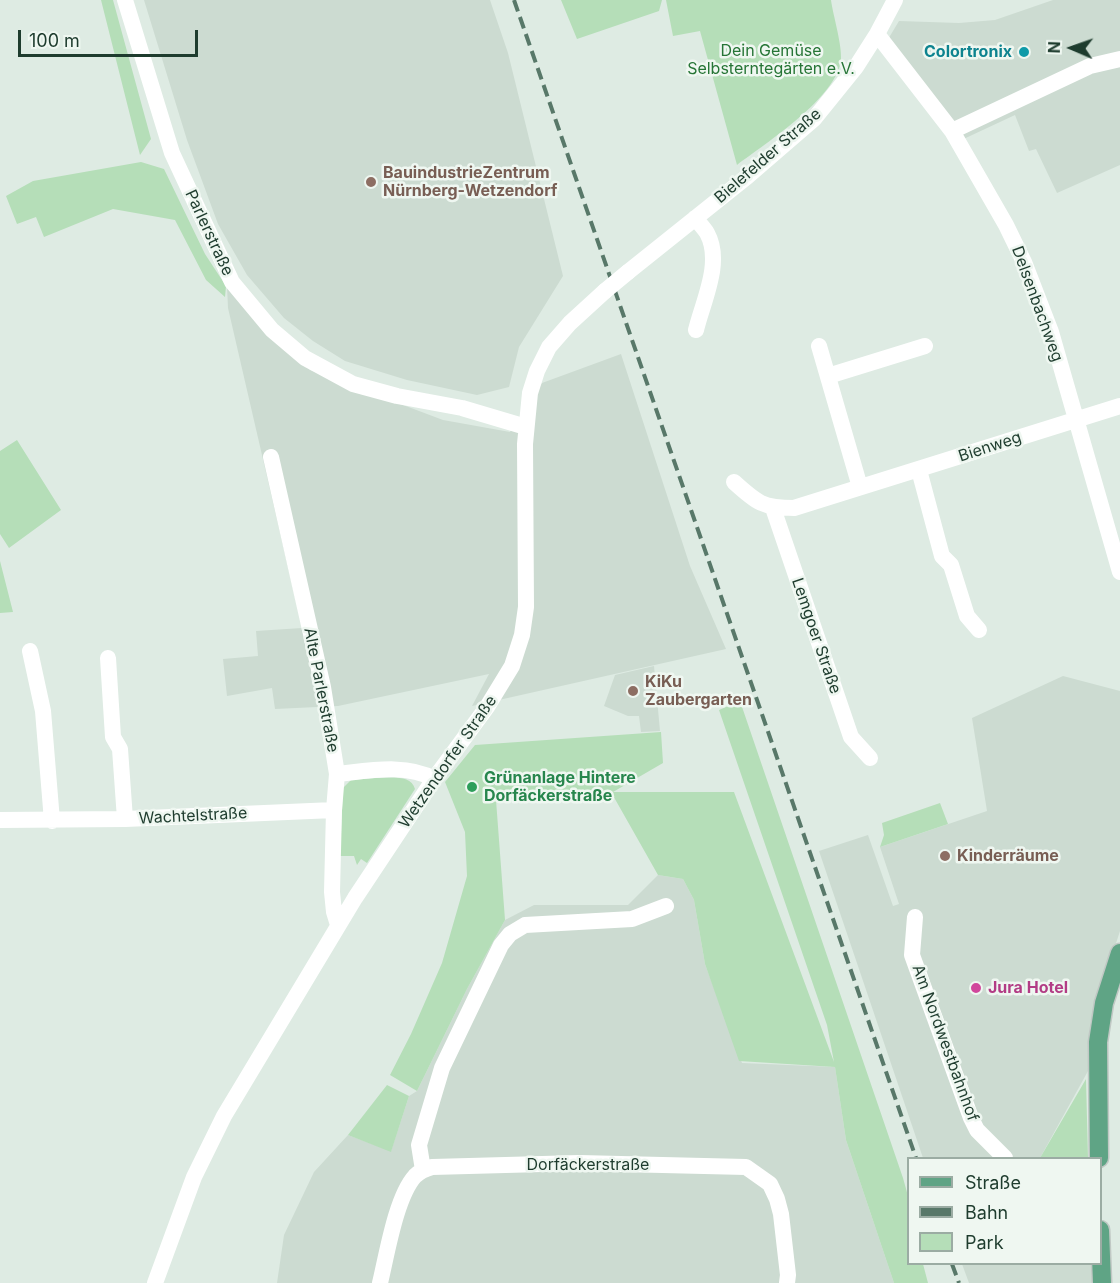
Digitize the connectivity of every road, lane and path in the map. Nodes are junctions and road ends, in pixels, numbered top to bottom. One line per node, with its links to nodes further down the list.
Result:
1 (125, 0): 14 (street, Parlerstraße)
2 (895, 0): 3 (street, Bielefelder Straße)
3 (877, 34): 5 (street, Delsenbachweg); 6 (street, Bielefelder Straße)
4 (1120, 60): 5 (street)
5 (952, 131): 13 (street, Delsenbachweg)
6 (695, 218): 7 (street, Bielefelder Straße); 8 (street)
7 (667, 240): 14 (street, Wetzendorfer Straße, bridge)
8 (696, 330)
9 (819, 346): 11 (street)
10 (925, 346): 11 (street)
11 (828, 376): 18 (street)
12 (1120, 406): 13 (street, Bienweg)
13 (1076, 420): 16 (street, Bienweg); 20 (street, Delsenbachweg)
14 (526, 427): 26 (street, Wetzendorfer Straße)
15 (271, 457): 25 (street, Alte Parlerstraße)
16 (919, 471): 18 (street, Bienweg); 21 (street)
17 (734, 482): 19 (street)
18 (860, 487): 19 (street, Bienweg)
19 (773, 508): 24 (street, Lemgoer Straße)
20 (1120, 572)
21 (979, 630)
22 (30, 651): 30 (street)
23 (108, 658): 28 (street)
24 (870, 758)
25 (337, 774): 26 (street); 27 (street, Alte Parlerstraße)
26 (434, 779): 33 (street, Wetzendorfer Straße)
27 (334, 810): 28 (street, Wachtelstraße); 33 (street, Alte Parlerstraße)
28 (125, 819): 30 (street, Wachtelstraße)
29 (0, 820): 30 (street, Wachtelstraße)
30 (51, 821)
31 (666, 906): 37 (street)
32 (915, 917): 35 (street, Am Nordwestbahnhof)
33 (338, 925): 39 (street, Wetzendorfer Straße)
34 (1120, 953): 36 (main road)
35 (1004, 1157)
36 (1099, 1157)
37 (423, 1170): 40 (street); 41 (street, Dorfäckerstraße)
38 (1102, 1265): 42 (main road)
39 (155, 1283)
40 (380, 1283)
41 (787, 1283)
42 (1102, 1283)

